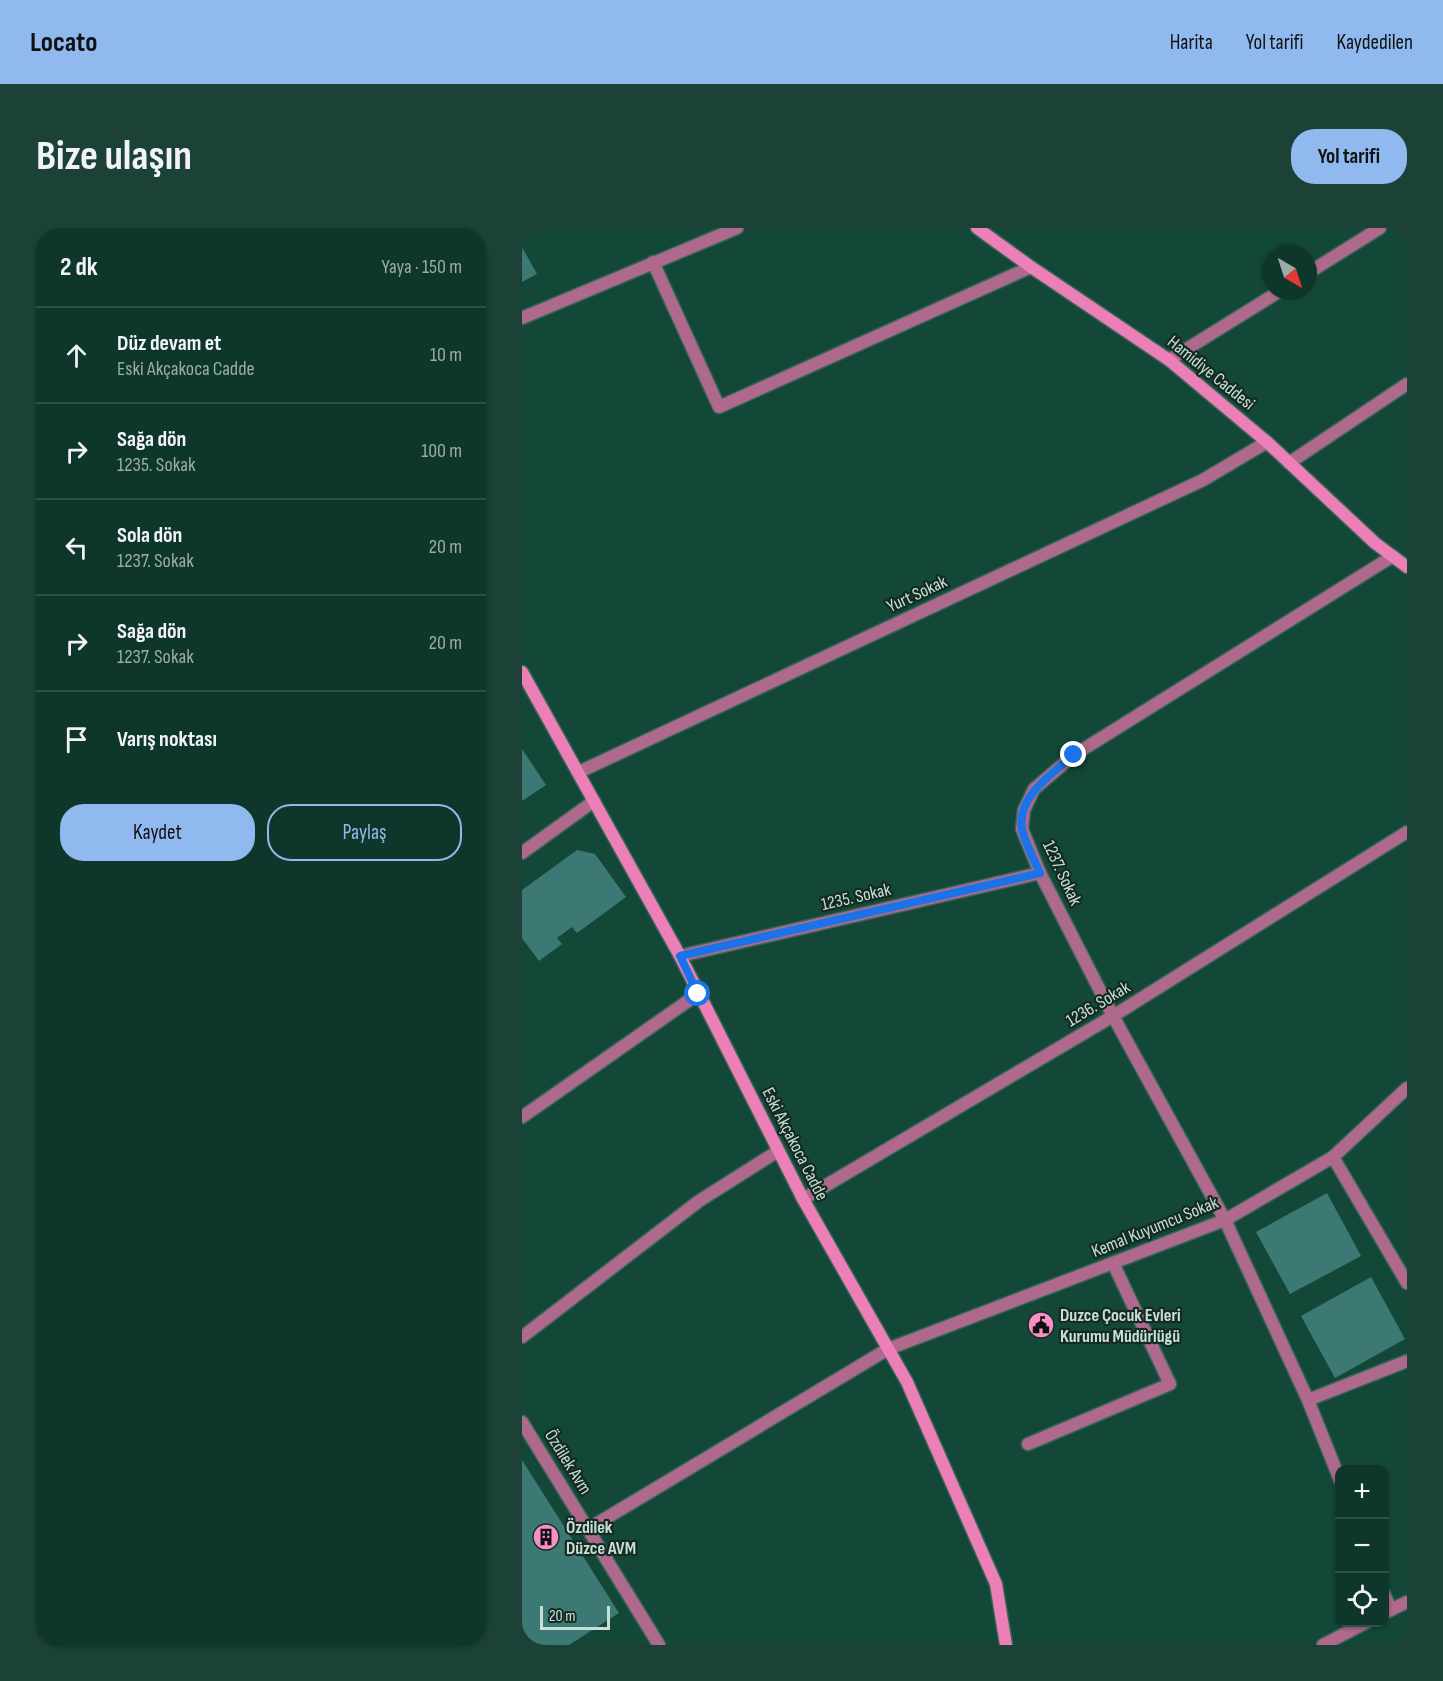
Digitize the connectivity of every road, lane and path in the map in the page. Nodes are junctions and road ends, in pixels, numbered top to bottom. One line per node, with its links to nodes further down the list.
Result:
1 (737, 228): 4 (street)
2 (977, 228): 5 (street, Hamidiye Caddesi)
3 (1380, 228): 6 (street)
4 (653, 262): 5 (street); 8 (street)
5 (1031, 267): 9 (street, Hamidiye Caddesi)
6 (1317, 267)
7 (1266, 300): 9 (street)
8 (522, 318)
9 (1169, 360): 11 (street, Hamidiye Caddesi)
10 (1407, 384): 12 (street)
11 (1267, 442): 12 (street, Hamidiye Caddesi); 16 (street, Yurt Sokak)
12 (1289, 463): 13 (street, Hamidiye Caddesi)
13 (1393, 556): 14 (street, Hamidiye Caddesi); 20 (street, 1237. Sokak)
14 (1407, 567)
15 (522, 672): 16 (street, Eski Akçakoca Cadde)
16 (579, 772): 17 (street, Eski Akçakoca Cadde)
17 (594, 801): 19 (street); 21 (street, Eski Akçakoca Cadde)
18 (1407, 832): 23 (street, 1236. Sokak)
19 (522, 853)
20 (1040, 873): 21 (street, 1235. Sokak); 23 (street, 1237. Sokak)
21 (680, 956): 22 (street, Eski Akçakoca Cadde)
22 (698, 994): 25 (street); 26 (street, Eski Akçakoca Cadde)
23 (1113, 1016): 28 (street, 1236. Sokak); 29 (street, 1237. Sokak)
24 (1407, 1088): 27 (street, Kemal Kuyumcu Sokak)
25 (522, 1117)
26 (778, 1151): 28 (street, Eski Akçakoca Cadde); 32 (street)
27 (1333, 1157): 29 (street, Kemal Kuyumcu Sokak); 31 (street)
28 (802, 1199): 33 (street, Eski Akçakoca Cadde)
29 (1225, 1220): 30 (street, Kemal Kuyumcu Sokak); 35 (street, 1237. Sokak)
30 (1113, 1263): 33 (street, Kemal Kuyumcu Sokak); 37 (street)
31 (1407, 1283)
32 (522, 1337)
33 (888, 1349): 39 (street, Kemal Kuyumcu Sokak); 44 (street, Eski Akçakoca Cadde)
34 (1407, 1361): 35 (street)
35 (1308, 1400): 38 (street, 1237. Sokak)
36 (522, 1422): 39 (street, Özdilek Avm)
37 (1028, 1444)
38 (1335, 1468)
39 (588, 1529): 43 (street, Özdilek Avm)
40 (1407, 1602): 41 (street)
41 (1389, 1611)
42 (1359, 1627): 45 (street)
43 (659, 1645)
44 (1006, 1645)
45 (1323, 1645)

